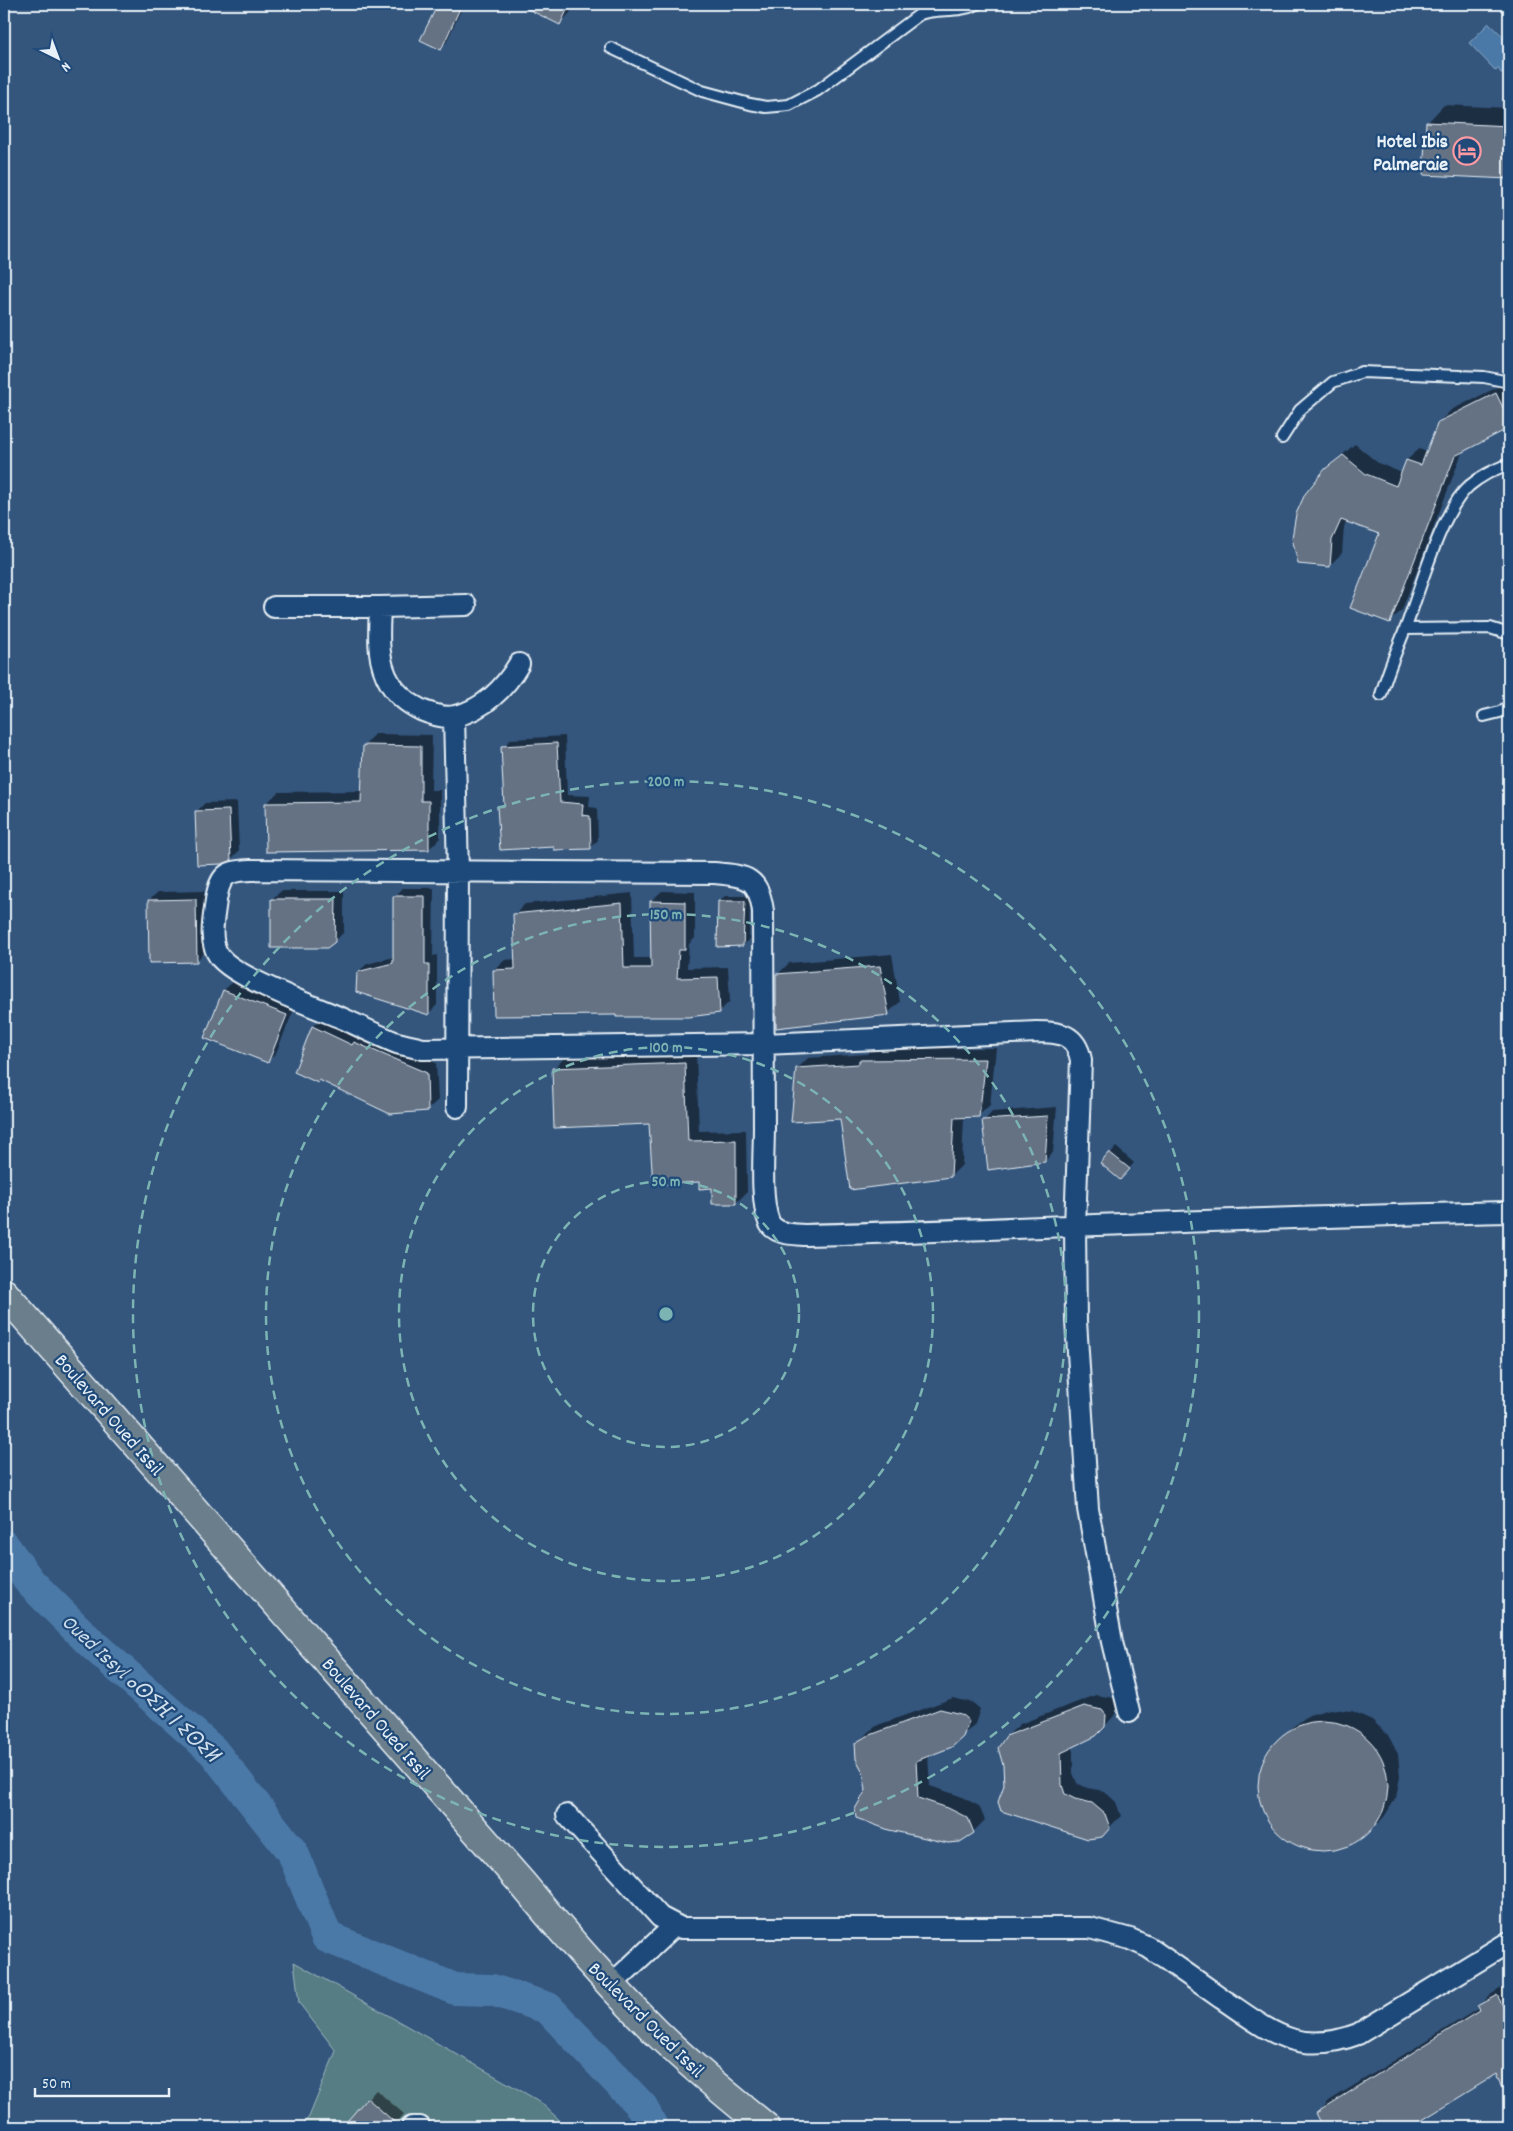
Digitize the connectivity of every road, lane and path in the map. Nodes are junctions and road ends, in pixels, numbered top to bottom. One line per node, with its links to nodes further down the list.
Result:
1 (977, 4): 2 (lane)
2 (611, 48)
3 (1509, 382): 4 (lane)
4 (1282, 438)
5 (1509, 464): 9 (lane)
6 (466, 605): 8 (street)
7 (274, 607): 8 (street)
8 (380, 607): 15 (street)
9 (1405, 629): 10 (lane); 12 (lane)
10 (1509, 634)
11 (519, 664): 15 (street)
12 (1381, 695)
13 (1509, 706): 14 (lane)
14 (1484, 716)
15 (454, 717): 16 (street)
16 (458, 871): 17 (street); 18 (street); 18 (street)
17 (764, 1044): 18 (street); 21 (street); 21 (street)
18 (458, 1048): 19 (street)
19 (457, 1107)
20 (1509, 1212): 21 (street)
21 (1075, 1227): 23 (street)
22 (4, 1293): 27 (main road, Boulevard Oued Issil)
23 (1129, 1712)
24 (567, 1815): 25 (street)
25 (674, 1926): 26 (street); 27 (street)
26 (1509, 1942)
27 (611, 1985): 30 (main road, Boulevard Oued Issil)
28 (412, 2127): 29 (street)
29 (420, 2127)
30 (766, 2127)

